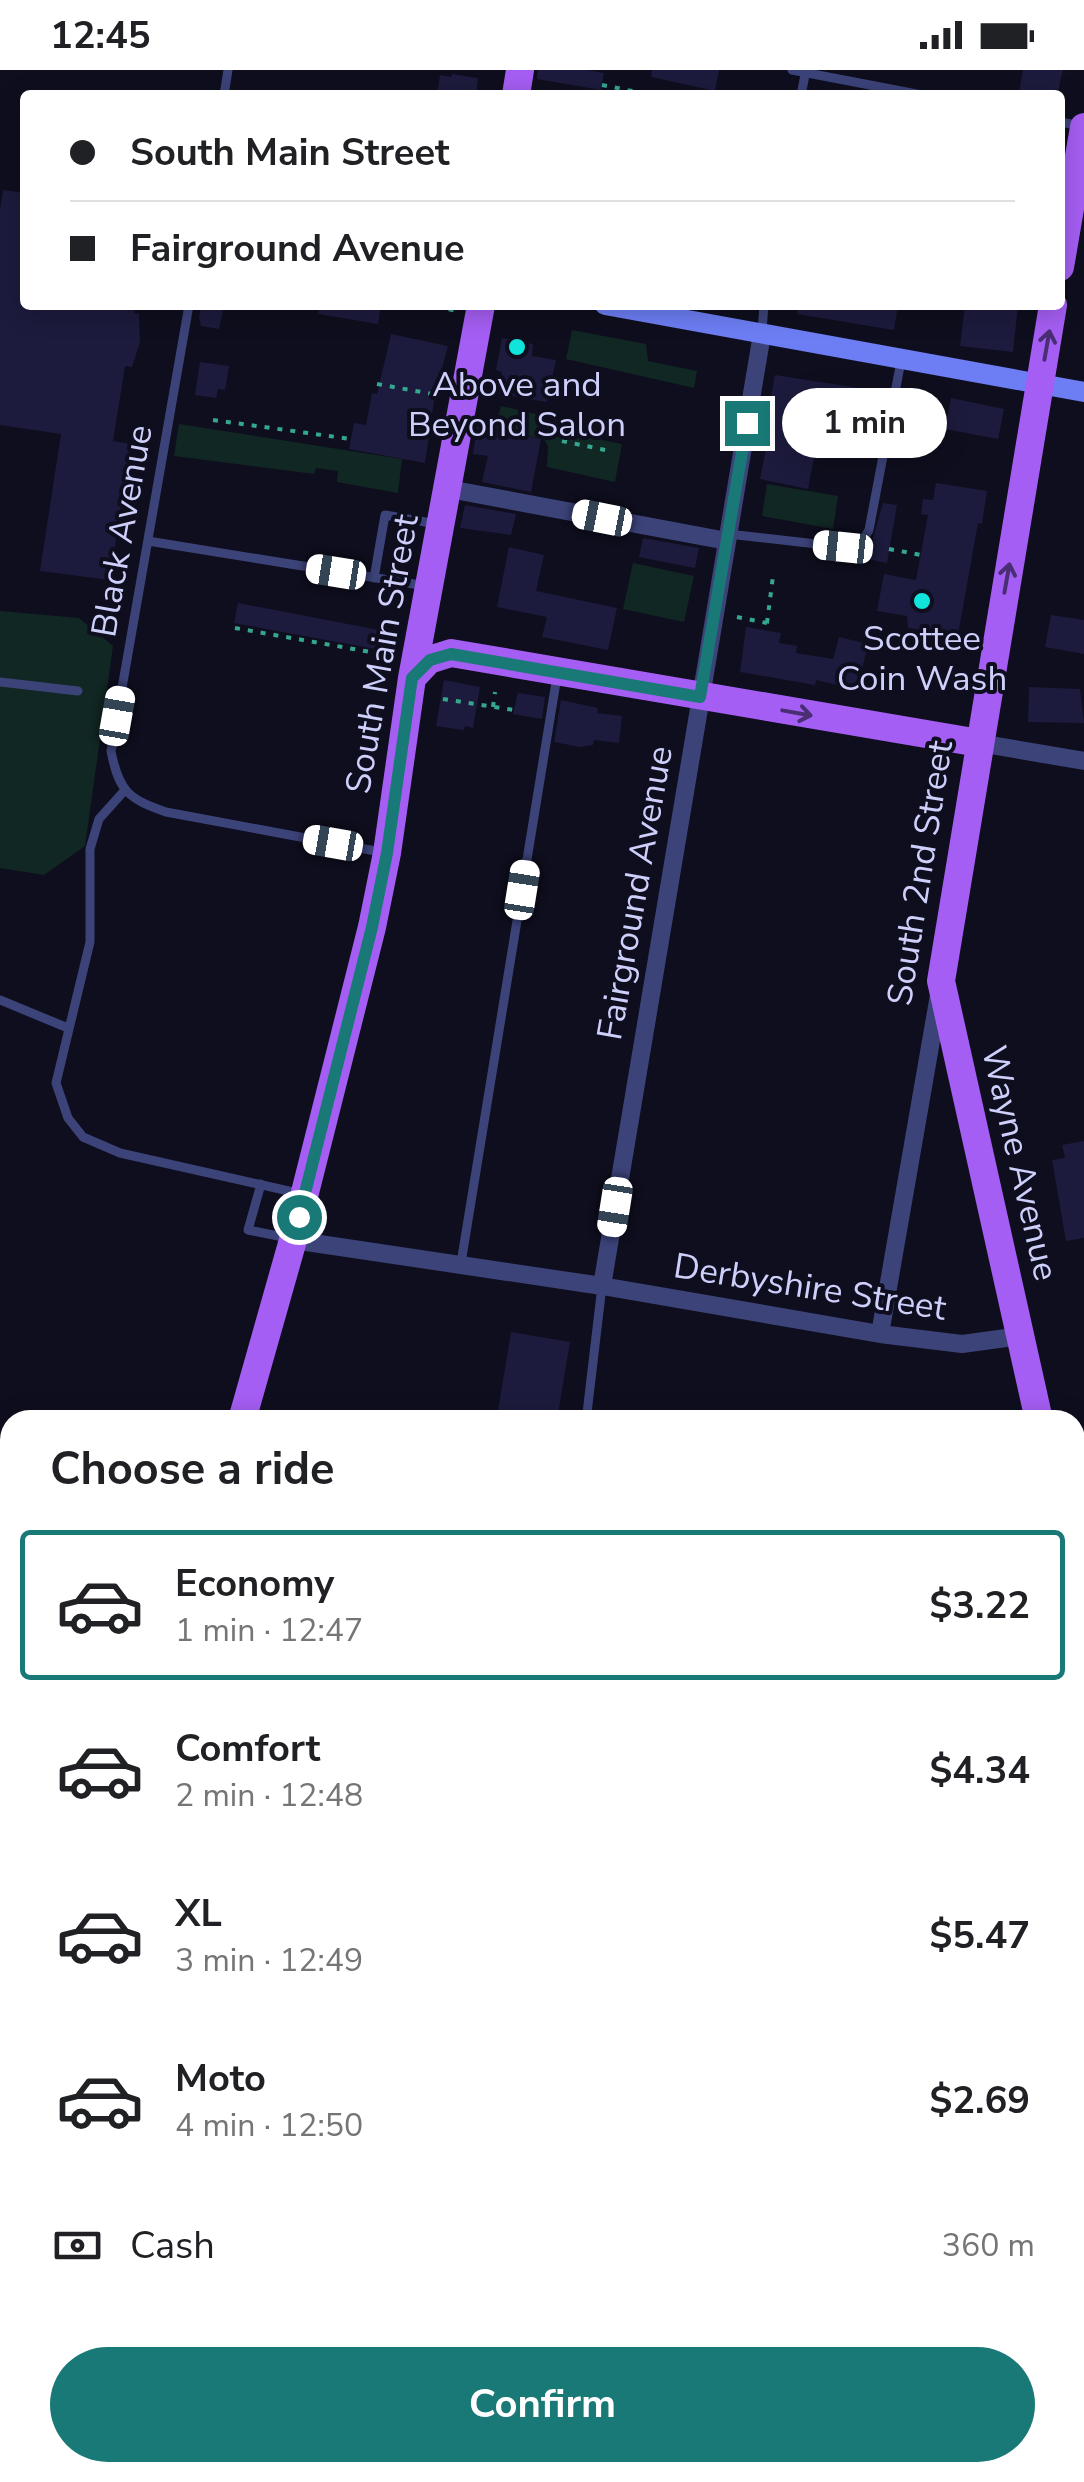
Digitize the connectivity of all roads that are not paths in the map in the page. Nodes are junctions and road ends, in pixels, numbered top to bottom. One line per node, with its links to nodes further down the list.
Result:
1 (792, 70): 2 (lane)
2 (805, 71): 3 (lane)
3 (898, 90)
4 (1084, 127): 5 (main road)
5 (1065, 238)
6 (188, 310): 18 (lane, Black Avenue)
7 (470, 310): 15 (main road, South Main Street)
8 (632, 310): 11 (street)
9 (764, 310): 11 (lane)
10 (1053, 310): 13 (main road, South 2nd Street, one-way to 10)
11 (762, 334): 12 (street); 17 (street, Fairground Avenue)
12 (901, 360): 13 (street); 17 (lane)
13 (1040, 385): 14 (street); 28 (main road, South 2nd Street, one-way to 13)
14 (1084, 392)
15 (448, 489): 16 (main road, South Main Street); 17 (street)
16 (442, 524): 19 (lane); 20 (main road, South Main Street)
17 (728, 538): 27 (street, Fairground Avenue)
18 (148, 541): 19 (lane); 30 (lane, Black Avenue)
19 (374, 578): 20 (lane)
20 (428, 586): 21 (main road, South Main Street)
21 (422, 623): 22 (main road); 23 (main road, South Main Street)
22 (451, 654): 23 (main road); 24 (main road)
23 (404, 667): 31 (main road, South Main Street)
24 (557, 674): 27 (main road); 38 (lane)
25 (0, 682): 26 (lane)
26 (78, 691)
27 (700, 697): 28 (main road, one-way to 28); 39 (street, Fairground Avenue)
28 (979, 743): 29 (street); 32 (main road, South 2nd Street)
29 (1084, 761)
30 (126, 790): 31 (lane); 34 (lane)
31 (387, 853): 36 (main road, South Main Street)
32 (941, 981): 40 (street, South 2nd Street); 41 (main road, Wayne Avenue)
33 (0, 1000): 34 (lane)
34 (68, 1028): 35 (lane)
35 (260, 1184): 36 (lane); 37 (lane)
36 (305, 1195): 37 (main road, South Main Street)
37 (294, 1240): 38 (street, Derbyshire Street); 42 (main road, South Main Street)
38 (461, 1264): 39 (street, Derbyshire Street)
39 (602, 1286): 40 (street, Derbyshire Street); 43 (lane)
40 (880, 1334): 41 (street, Derbyshire Street)
41 (1021, 1336): 44 (main road, Wayne Avenue)
42 (245, 1410)
43 (587, 1410)
44 (1037, 1410)

